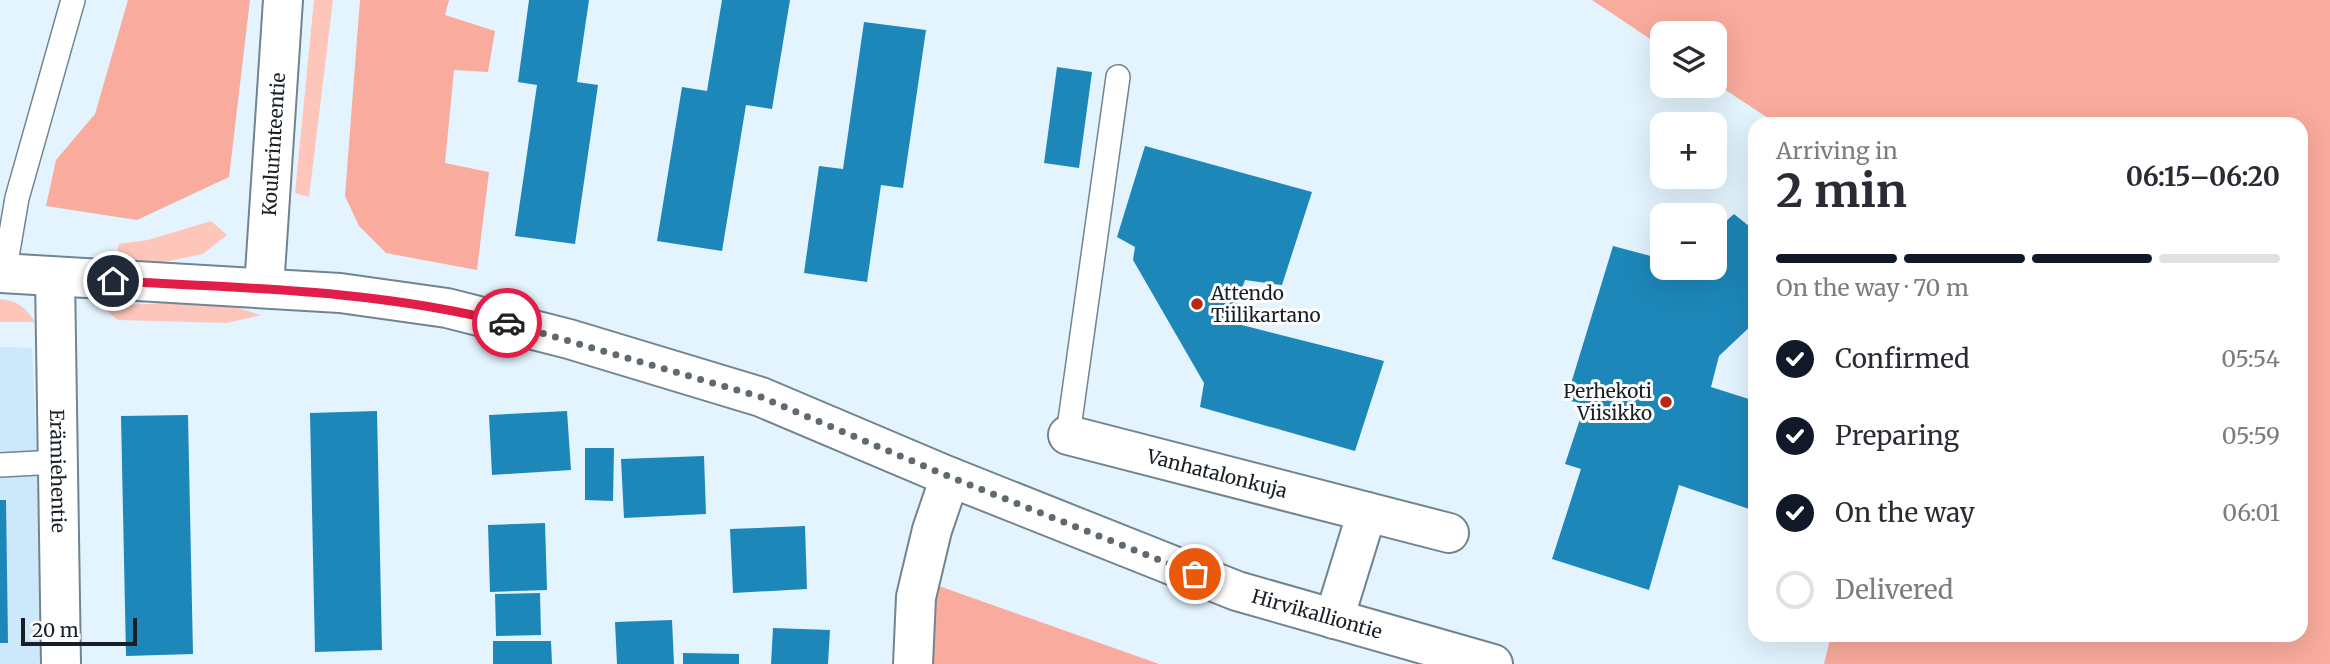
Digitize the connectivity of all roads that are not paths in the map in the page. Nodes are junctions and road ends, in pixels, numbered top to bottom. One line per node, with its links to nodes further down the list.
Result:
1 (73, 0): 4 (lane)
2 (283, 0): 6 (street, Koulurinteentie)
3 (1118, 77): 7 (lane)
4 (2, 273): 5 (street, Hirvikalliontie)
5 (55, 277): 6 (street, Hirvikalliontie); 8 (street, Erämiehentie)
6 (264, 288): 10 (street, Hirvikalliontie)
7 (1068, 435): 11 (street, Vanhatalonkuja)
8 (57, 462): 9 (lane); 14 (street, Erämiehentie)
9 (0, 465)
10 (950, 477): 13 (street, Hirvikalliontie); 15 (street)
11 (1367, 512): 12 (street, Vanhatalonkuja); 13 (street)
12 (1449, 533)
13 (1334, 619): 16 (street, Hirvikalliontie)
14 (61, 664)
15 (913, 664)
16 (1493, 664)

